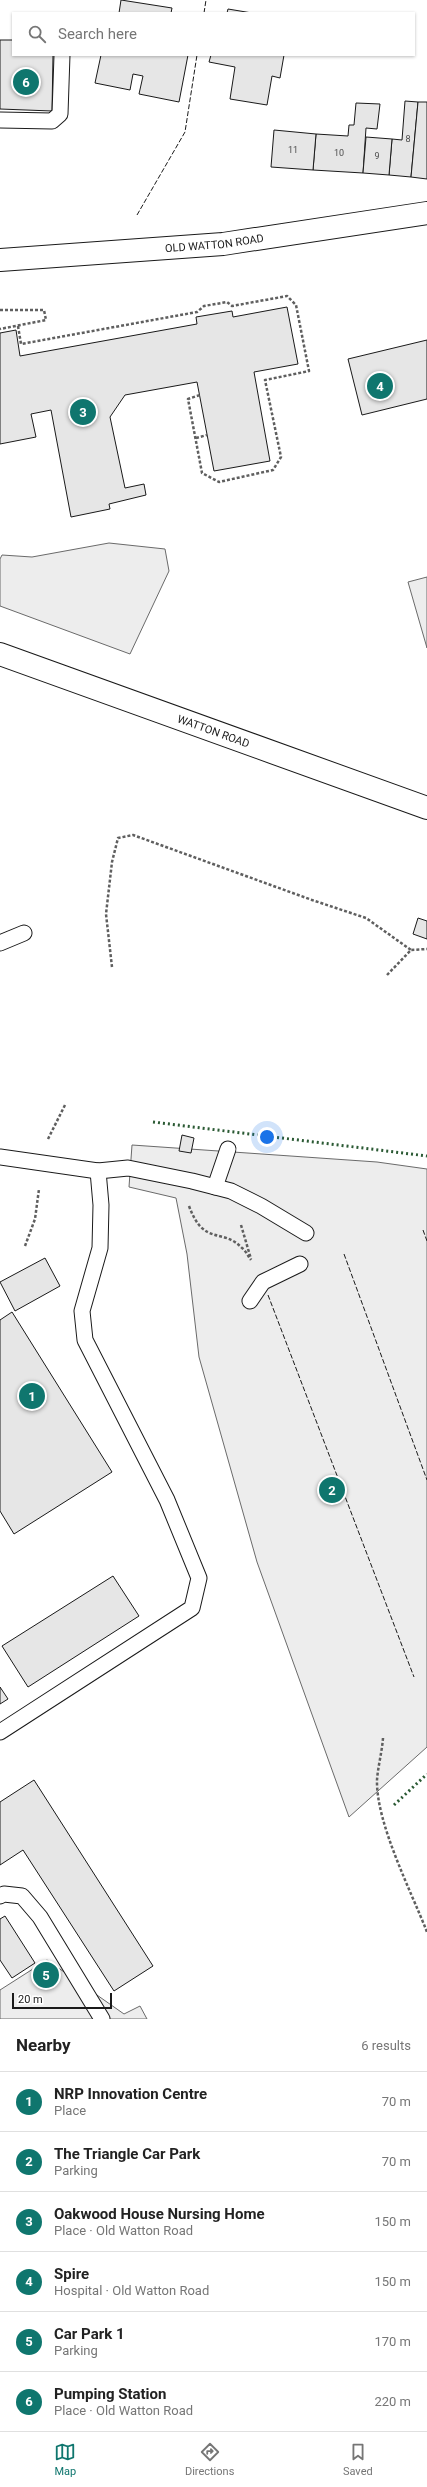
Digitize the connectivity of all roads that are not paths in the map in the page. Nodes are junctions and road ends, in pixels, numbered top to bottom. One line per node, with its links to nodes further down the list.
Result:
1 (62, 56): 2 (lane)
2 (0, 120)
3 (427, 213): 4 (main road, OLD WATTON ROAD)
4 (0, 260)
5 (0, 654): 6 (main road, WATTON ROAD)
6 (427, 808)
7 (24, 934): 8 (lane)
8 (0, 943)
9 (228, 1149): 12 (lane)
10 (0, 1157): 11 (lane)
11 (98, 1171): 12 (lane); 16 (lane)
12 (215, 1187): 13 (lane)
13 (306, 1233)
14 (300, 1264): 15 (lane)
15 (250, 1301)
16 (0, 1732)
17 (0, 1896): 18 (lane)
18 (102, 2019)

